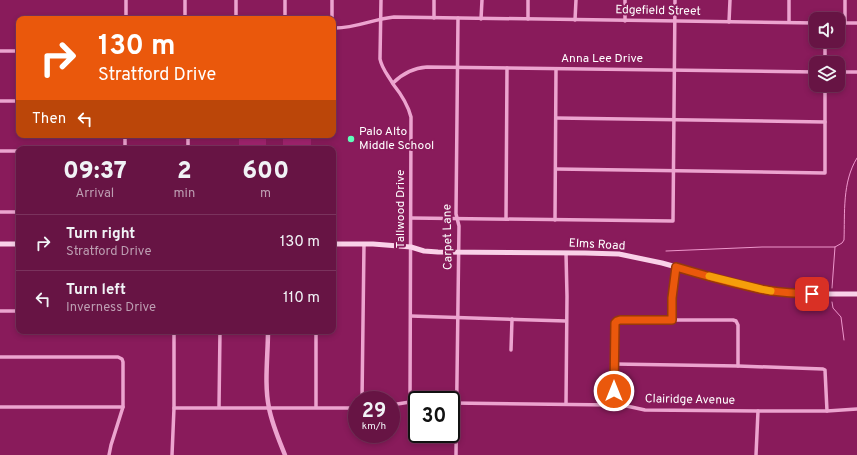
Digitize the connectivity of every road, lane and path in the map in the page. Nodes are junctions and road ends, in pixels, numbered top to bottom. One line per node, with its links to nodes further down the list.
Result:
1 (126, 0): 17 (street)
2 (185, 0): 18 (street)
3 (236, 0): 19 (street)
4 (285, 0): 20 (street)
5 (332, 0): 21 (street)
6 (380, 0): 25 (street, Tallwood Drive)
7 (434, 0): 22 (street)
8 (482, 0): 24 (street)
9 (528, 0): 26 (street)
10 (576, 0): 27 (street)
11 (625, 0): 28 (street)
12 (675, 0): 29 (street)
13 (730, 0): 30 (street)
14 (789, 0): 31 (street)
15 (845, 0): 16 (street)
16 (845, 12)
17 (126, 16)
18 (185, 16)
19 (236, 16)
20 (284, 16)
21 (332, 16)
22 (434, 18): 23 (street, Edgefield Street); 25 (street, Edgefield Street)
23 (458, 18): 24 (street, Edgefield Street); 38 (street, Carpet Lane)
24 (481, 18): 26 (street, Edgefield Street)
25 (380, 19): 35 (street, Edgefield Street); 45 (street, Tallwood Drive)
26 (528, 19): 27 (street, Edgefield Street)
27 (575, 20): 28 (street, Edgefield Street)
28 (625, 21): 29 (street, Edgefield Street)
29 (675, 21): 30 (street, Edgefield Street); 41 (street)
30 (729, 22): 31 (street, Edgefield Street)
31 (789, 22): 32 (street, Edgefield Street)
32 (809, 23)
33 (845, 23): 34 (street)
34 (857, 23)
35 (336, 28)
36 (0, 51): 37 (street)
37 (16, 51)
38 (457, 68): 39 (street, Anna Lee Drive); 45 (street, Anna Lee Drive); 59 (street, Carpet Lane)
39 (507, 68): 40 (street, Anna Lee Drive); 60 (street)
40 (556, 69): 41 (street, Anna Lee Drive); 49 (street)
41 (675, 70): 42 (street, Anna Lee Drive); 50 (street)
42 (809, 72)
43 (845, 72): 44 (street)
44 (857, 72)
45 (393, 83): 58 (street, Tallwood Drive)
46 (825, 92): 51 (street)
47 (0, 101): 48 (street)
48 (16, 101)
49 (556, 118): 50 (street); 54 (street)
50 (674, 120): 51 (street); 55 (street)
51 (825, 122): 55 (street)
52 (16, 150): 53 (street)
53 (0, 151)
54 (556, 169): 55 (street); 61 (street)
55 (673, 171): 61 (street)
56 (0, 212): 57 (street)
57 (16, 212)
58 (411, 218): 59 (street); 66 (street, Tallwood Drive)
59 (457, 218): 60 (street); 67 (street, Carpet Lane)
60 (506, 219): 61 (street)
61 (555, 220)
62 (0, 244): 63 (main road)
63 (16, 244)
64 (336, 244): 65 (main road, Elms Road)
65 (364, 244): 66 (main road, Elms Road); 86 (street)
66 (411, 247): 67 (main road, Elms Road); 73 (street, Tallwood Drive)
67 (459, 252): 68 (main road, Elms Road); 74 (street, Carpet Lane)
68 (566, 253): 69 (main road, Elms Road); 77 (street)
69 (676, 267): 70 (main road, Elms Road); 76 (street)
70 (857, 294)
71 (0, 311): 72 (street)
72 (16, 311)
73 (411, 316): 74 (street); 87 (street, Tallwood Drive)
74 (457, 318): 75 (street); 88 (street, Carpet Lane)
75 (512, 319): 77 (street); 82 (street)
76 (672, 320): 84 (street); 85 (street)
77 (566, 321): 90 (street)
78 (174, 334): 96 (street)
79 (220, 334): 94 (street)
80 (268, 334): 97 (street)
81 (316, 334): 95 (street)
82 (511, 350)
83 (0, 357): 93 (street)
84 (614, 364): 85 (street); 91 (street)
85 (738, 366): 101 (street)
86 (362, 391)
87 (410, 391)
88 (457, 391)
89 (460, 403): 90 (street, Clairidge Avenue)
90 (566, 404): 91 (street, Clairidge Avenue)
91 (614, 405): 100 (street, Clairidge Avenue)
92 (0, 407): 93 (street)
93 (123, 407): 103 (street)
94 (219, 407): 96 (street); 97 (street)
95 (316, 407): 97 (street); 98 (street)
96 (174, 408): 104 (street)
97 (269, 408): 105 (street)
98 (348, 408)
99 (857, 409): 101 (street, Clairidge Avenue)
100 (758, 411): 101 (street, Clairidge Avenue); 107 (street)
101 (827, 411)
102 (456, 443): 106 (street, Carpet Lane)
103 (110, 455)
104 (172, 455)
105 (285, 455)
106 (456, 455)
107 (756, 455)

